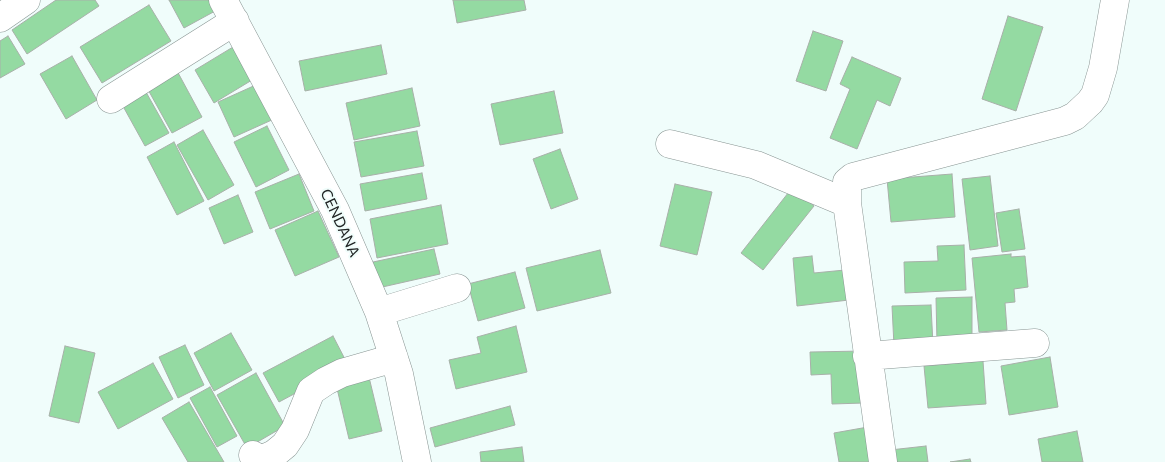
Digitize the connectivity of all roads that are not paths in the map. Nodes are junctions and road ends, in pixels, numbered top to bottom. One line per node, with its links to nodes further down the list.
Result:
1 (26, 0): 4 (street)
2 (1114, 0): 7 (street)
3 (229, 10): 5 (street); 9 (street, CENDANA)
4 (0, 18)
5 (110, 99)
6 (670, 144): 7 (street)
7 (847, 203): 11 (street)
8 (457, 288): 9 (street)
9 (379, 312): 12 (street, CENDANA)
10 (1035, 343): 11 (street)
11 (868, 356): 15 (street)
12 (394, 358): 13 (street); 14 (street, CENDANA)
13 (254, 455)
14 (417, 462)
15 (883, 462)

